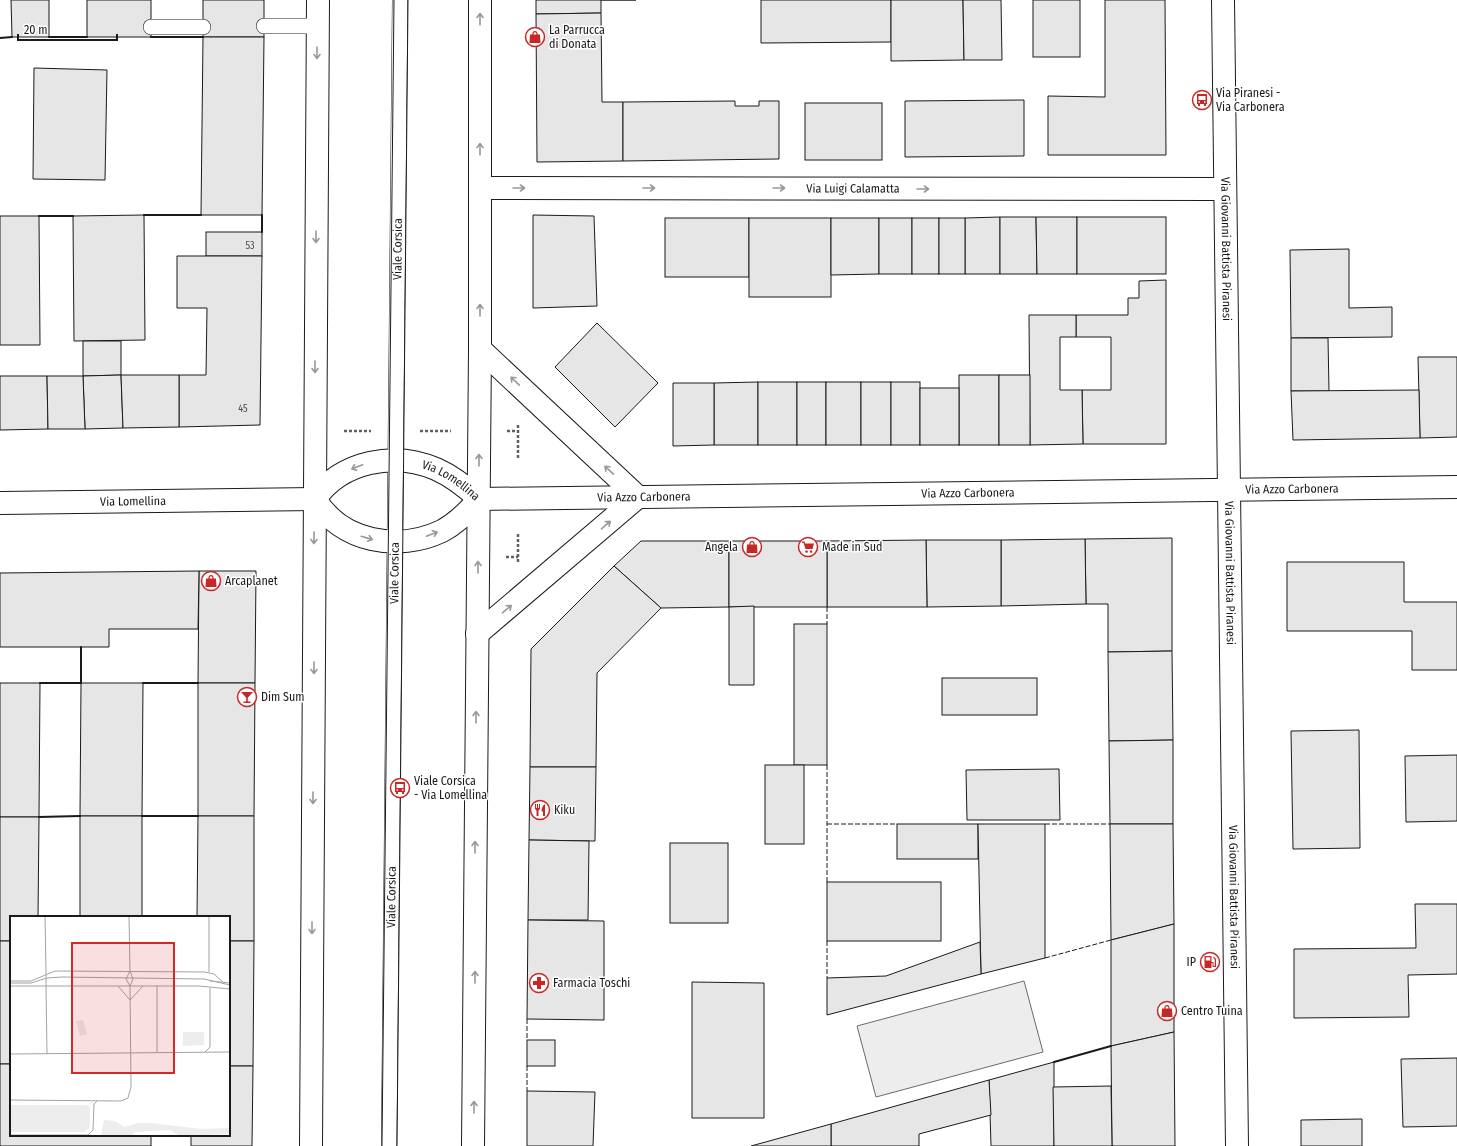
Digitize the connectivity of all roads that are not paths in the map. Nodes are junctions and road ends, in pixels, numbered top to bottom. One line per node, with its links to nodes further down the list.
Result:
1 (318, 0): 6 (street)
2 (400, 0): 12 (lane, Viale Corsica)
3 (480, 0): 9 (street, one-way to 3)
4 (1223, 0): 10 (street, Via Giovanni Battista Piranesi)
5 (264, 26): 6 (lane)
6 (317, 26): 16 (street, one-way to 16)
7 (151, 27): 8 (lane)
8 (203, 27)
9 (480, 188): 10 (street, Via Luigi Calamatta, one-way to 10); 11 (street, one-way to 9)
10 (1225, 189): 14 (street, Via Giovanni Battista Piranesi)
11 (480, 348): 15 (street, one-way to 11); 17 (street, one-way to 11)
12 (396, 460): 16 (street, Via Lomellina, one-way to 16); 17 (street, Via Lomellina); 19 (lane, Viale Corsica)
13 (1457, 487): 14 (street, Via Azzo Carbonera)
14 (1229, 490): 15 (street, Via Azzo Carbonera); 24 (street, Via Giovanni Battista Piranesi)
15 (638, 497): 17 (street, Via Azzo Carbonera); 20 (street, one-way to 15)
16 (315, 499): 18 (street, Via Lomellina); 19 (street, Via Lomellina, one-way to 19); 21 (street, one-way to 21)
17 (478, 499): 19 (street, Via Lomellina, one-way to 17); 20 (street, one-way to 17)
18 (0, 503)
19 (394, 542): 22 (lane, Viale Corsica)
20 (477, 634): 23 (street, one-way to 20)
21 (311, 1146)
22 (389, 1146)
23 (473, 1146)
24 (1237, 1146)

